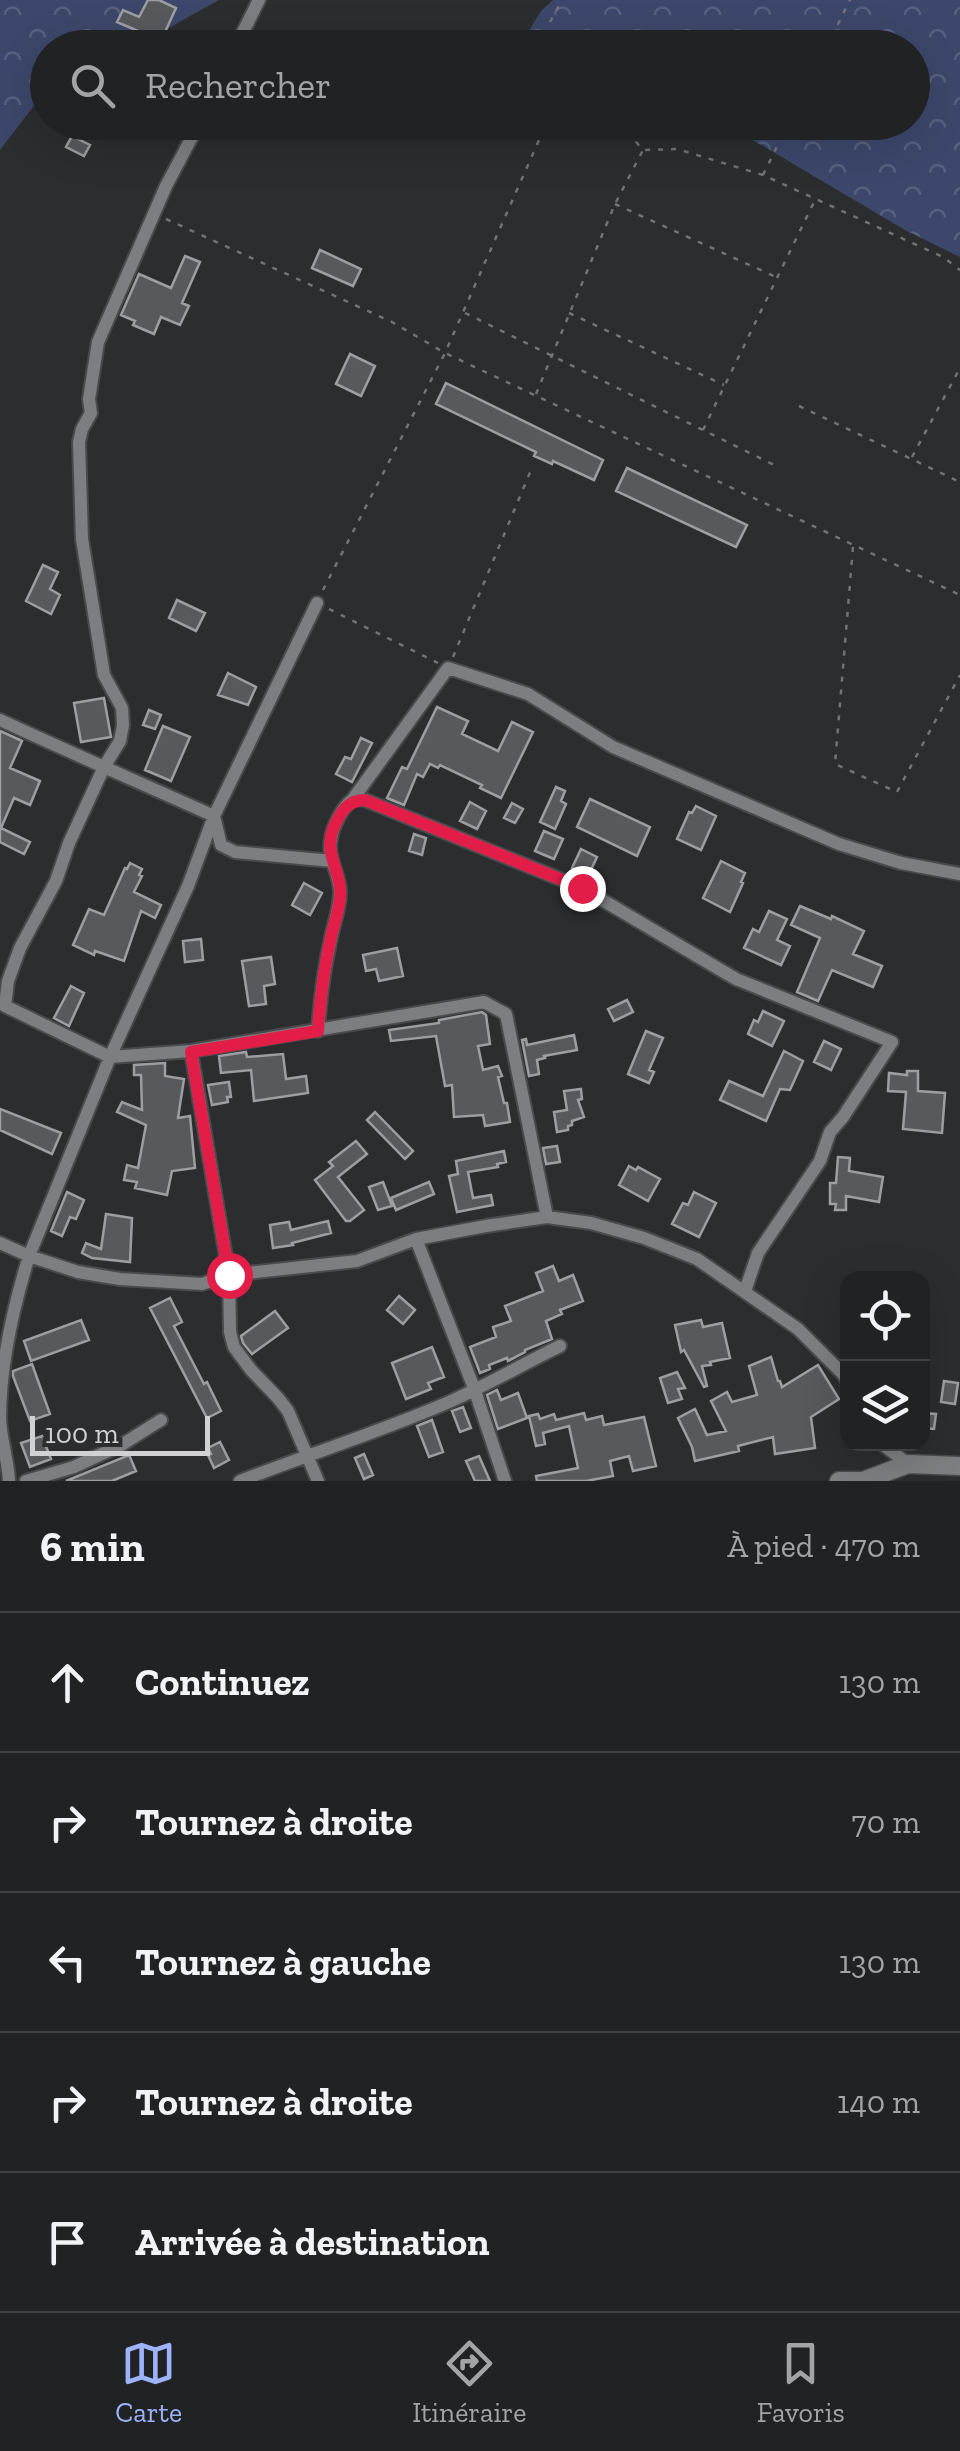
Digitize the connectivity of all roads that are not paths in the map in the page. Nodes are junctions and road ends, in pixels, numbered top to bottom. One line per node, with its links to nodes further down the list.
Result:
1 (259, 0): 2 (street)
2 (245, 30)
3 (190, 140): 6 (street)
4 (316, 602): 8 (street)
5 (0, 720): 6 (street)
6 (104, 768): 8 (street); 11 (street)
7 (353, 800): 9 (street); 10 (street); 20 (street)
8 (214, 816): 9 (street); 14 (street)
9 (332, 861): 12 (street)
10 (960, 874)
11 (3, 1005): 14 (street)
12 (318, 1031): 13 (street); 15 (street)
13 (191, 1052): 14 (street); 19 (street)
14 (110, 1057): 18 (street)
15 (548, 1217): 16 (street); 20 (street)
16 (416, 1238): 19 (street); 24 (street)
17 (0, 1243): 18 (street)
18 (29, 1256): 19 (street); 22 (street)
19 (229, 1275): 27 (street)
20 (745, 1291): 23 (street)
21 (560, 1346): 24 (street)
22 (3, 1348): 30 (street)
23 (840, 1371)
24 (474, 1388): 27 (street); 34 (street)
25 (161, 1420): 31 (street)
26 (891, 1451): 28 (street)
27 (308, 1455): 32 (street); 33 (street)
28 (908, 1464): 29 (street); 36 (street)
29 (960, 1466)
30 (9, 1481)
31 (26, 1481)
32 (240, 1481)
33 (318, 1481)
34 (504, 1481)
35 (840, 1481): 36 (street)
36 (862, 1481)

